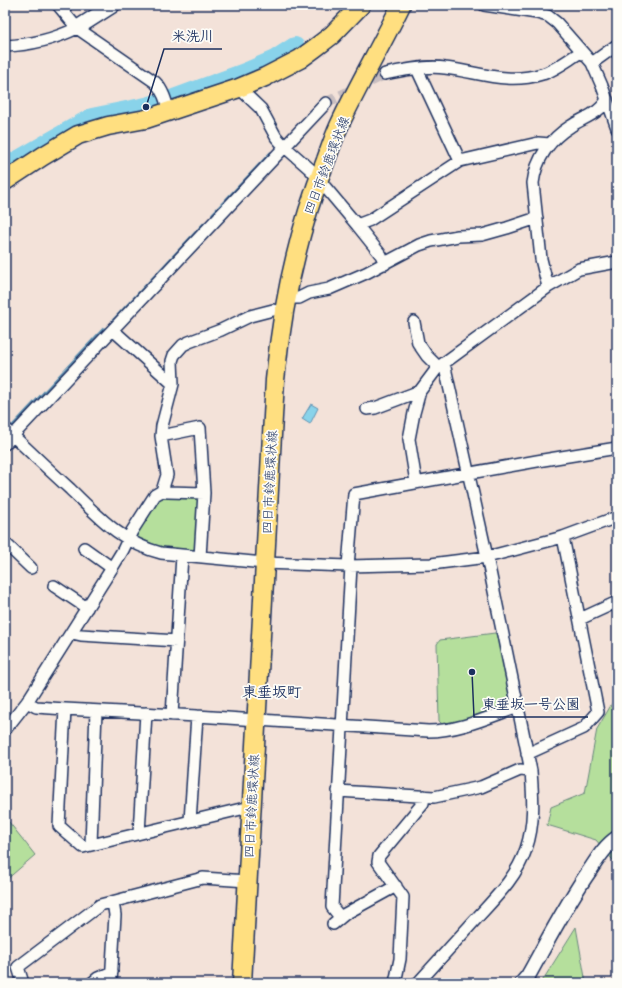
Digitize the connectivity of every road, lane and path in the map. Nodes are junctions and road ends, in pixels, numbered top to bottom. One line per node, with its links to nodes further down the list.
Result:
1 (58, 5): 7 (street)
2 (113, 5): 7 (street)
3 (361, 5): 14 (main road)
4 (401, 5): 23 (main road, 四日市鈴鹿環状線)
5 (484, 5): 6 (street)
6 (537, 9): 10 (street)
7 (77, 28): 9 (street); 17 (street)
8 (617, 45): 11 (street)
9 (5, 46)
10 (581, 52): 11 (street); 12 (street)
11 (592, 64): 15 (street)
12 (416, 69): 13 (street); 22 (street)
13 (385, 74)
14 (239, 88): 17 (main road); 21 (street)
15 (607, 99): 18 (street); 20 (street)
16 (326, 103): 21 (street)
17 (167, 105): 24 (main road)
18 (614, 110): 19 (street)
19 (617, 128)
20 (550, 144): 22 (street); 25 (street)
21 (285, 147): 23 (street); 32 (street)
22 (460, 161): 26 (street)
23 (318, 180): 26 (street); 30 (main road, 四日市鈴鹿環状線)
24 (5, 181)
25 (537, 218): 28 (street); 29 (street)
26 (357, 225): 28 (street)
27 (617, 262): 29 (street)
28 (385, 264): 30 (street)
29 (548, 287): 33 (street)
30 (279, 304): 34 (street); 53 (main road, 四日市鈴鹿環状線)
31 (414, 322): 33 (street)
32 (113, 330): 34 (street); 37 (street)
33 (441, 365): 35 (street); 41 (street)
34 (173, 384): 38 (street)
35 (420, 391): 36 (street); 42 (street)
36 (367, 409)
37 (9, 432): 39 (street); 47 (street)
38 (161, 436): 43 (street); 44 (street)
39 (5, 444)
40 (617, 448): 41 (street)
41 (469, 473): 42 (street); 51 (street)
42 (416, 482): 54 (street)
43 (162, 490): 44 (street); 47 (street)
44 (204, 493): 52 (street)
45 (617, 517): 46 (street)
46 (563, 537): 51 (street); 60 (street)
47 (128, 539): 50 (street); 56 (street)
48 (5, 543): 55 (street)
49 (84, 548): 56 (street)
50 (182, 556): 52 (street); 62 (street)
51 (487, 556): 54 (street); 64 (street)
52 (200, 557): 53 (street)
53 (264, 563): 54 (street); 70 (main road, 四日市鈴鹿環状線)
54 (349, 566): 71 (street)
55 (31, 568)
56 (112, 568): 59 (street)
57 (54, 586): 59 (street)
58 (617, 602): 60 (street)
59 (87, 608): 61 (street)
60 (580, 619): 73 (street)
61 (72, 633): 62 (street); 63 (street)
62 (177, 641): 68 (street)
63 (27, 702): 65 (street); 72 (street)
64 (518, 707): 71 (street); 73 (street)
65 (65, 710): 66 (street); 81 (street)
66 (96, 711): 67 (street); 81 (street)
67 (146, 713): 68 (street); 79 (street)
68 (172, 715): 69 (street)
69 (197, 716): 70 (street); 78 (street)
70 (256, 720): 71 (street); 77 (main road, 四日市鈴鹿環状線)
71 (342, 725): 75 (street)
72 (5, 729)
73 (527, 754): 74 (street)
74 (531, 771): 76 (street); 90 (street)
75 (338, 791): 76 (street); 83 (street)
76 (424, 796): 83 (street)
77 (251, 809): 78 (street); 82 (main road, 四日市鈴鹿環状線)
78 (190, 821): 79 (street)
79 (140, 833): 81 (street)
80 (617, 838): 91 (street)
81 (91, 844)
82 (247, 881): 84 (street); 88 (main road, 四日市鈴鹿環状線)
83 (396, 886): 89 (street)
84 (114, 902): 85 (street); 86 (street)
85 (112, 978): 87 (street)
86 (23, 983)
87 (92, 983)
88 (242, 983)
89 (396, 983)
90 (418, 983)
91 (522, 983)

